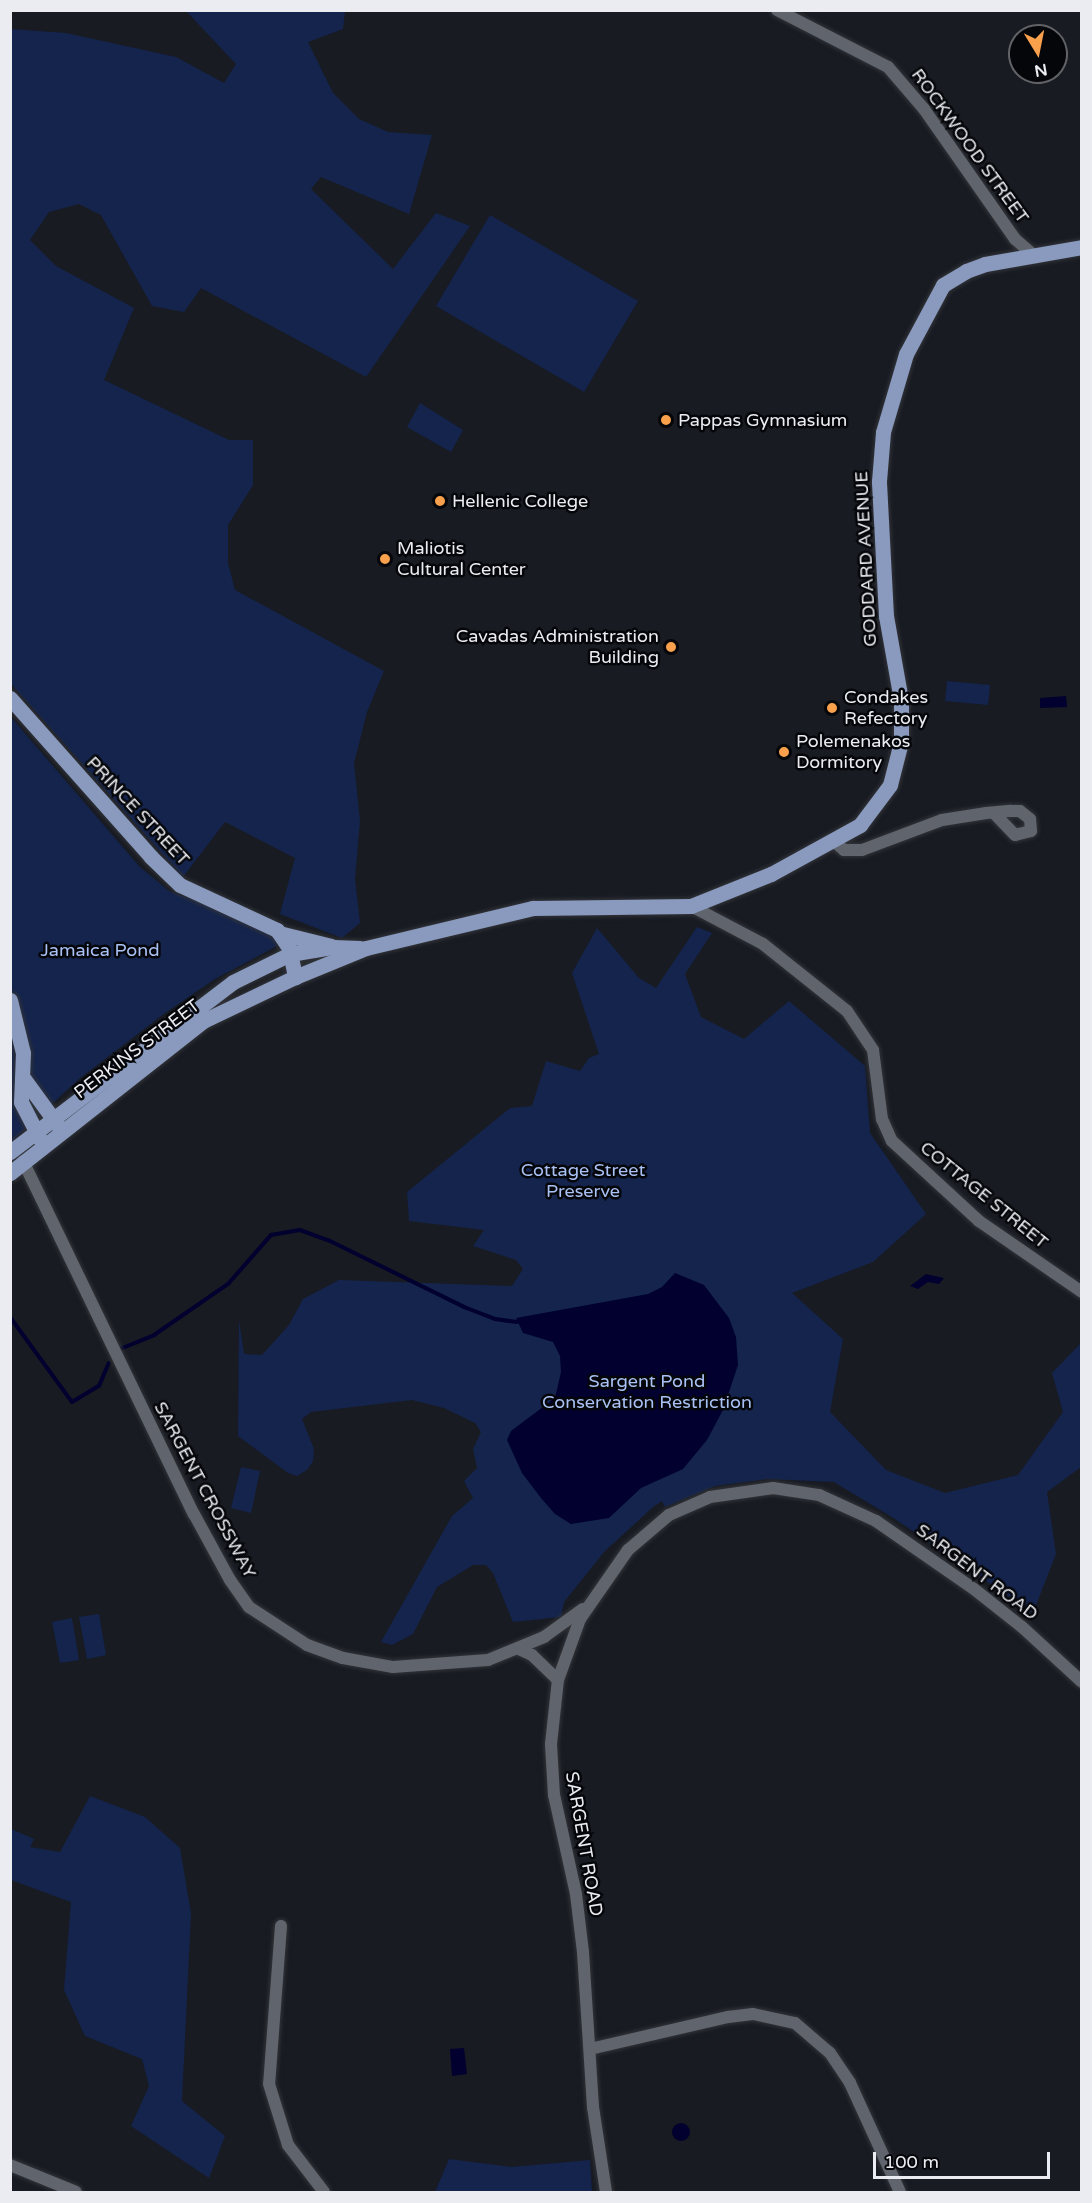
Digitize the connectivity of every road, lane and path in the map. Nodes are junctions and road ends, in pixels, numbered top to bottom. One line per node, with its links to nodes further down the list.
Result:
1 (777, 10): 3 (street, ROCKWOOD STREET)
2 (1082, 247): 3 (main road, GODDARD AVENUE)
3 (1036, 257): 6 (main road, GODDARD AVENUE)
4 (10, 698): 9 (main road, PRINCE STREET)
5 (994, 813): 6 (street)
6 (834, 842): 7 (main road, GODDARD AVENUE)
7 (692, 906): 8 (main road, COTTAGE STREET); 21 (street, COTTAGE STREET)
8 (452, 928): 11 (main road, PERKINS STREET)
9 (279, 933): 10 (main road); 12 (main road, PRINCE STREET)
10 (333, 947): 11 (main road, PERKINS STREET); 12 (main road, PERKINS STREET)
11 (366, 948): 13 (main road, PERKINS STREET)
12 (290, 954): 13 (main road, PRINCE STREET); 16 (main road, PERKINS STREET)
13 (295, 976): 16 (main road, PERKINS STREET)
14 (10, 1000): 15 (main road)
15 (24, 1079): 16 (main road); 17 (main road)
16 (58, 1124): 17 (main road, PERKINS STREET)
17 (40, 1138): 18 (main road, PERKINS STREET); 19 (main road, PERKINS STREET)
18 (10, 1152)
19 (23, 1161): 20 (main road, PERKINS STREET); 23 (street, SARGENT CROSSWAY)
20 (10, 1173)
21 (1082, 1292)
22 (584, 1608): 23 (street, SARGENT CROSSWAY); 24 (street, SARGENT ROAD); 25 (street, SARGENT ROAD)
23 (519, 1649): 24 (street)
24 (558, 1680): 27 (street, SARGENT ROAD)
25 (1082, 1682)
26 (281, 1926): 30 (street)
27 (590, 2049): 31 (street, SARGENT ROAD); 32 (street)
28 (10, 2165): 29 (street)
29 (76, 2193)
30 (324, 2193)
31 (606, 2193)
32 (900, 2193)

